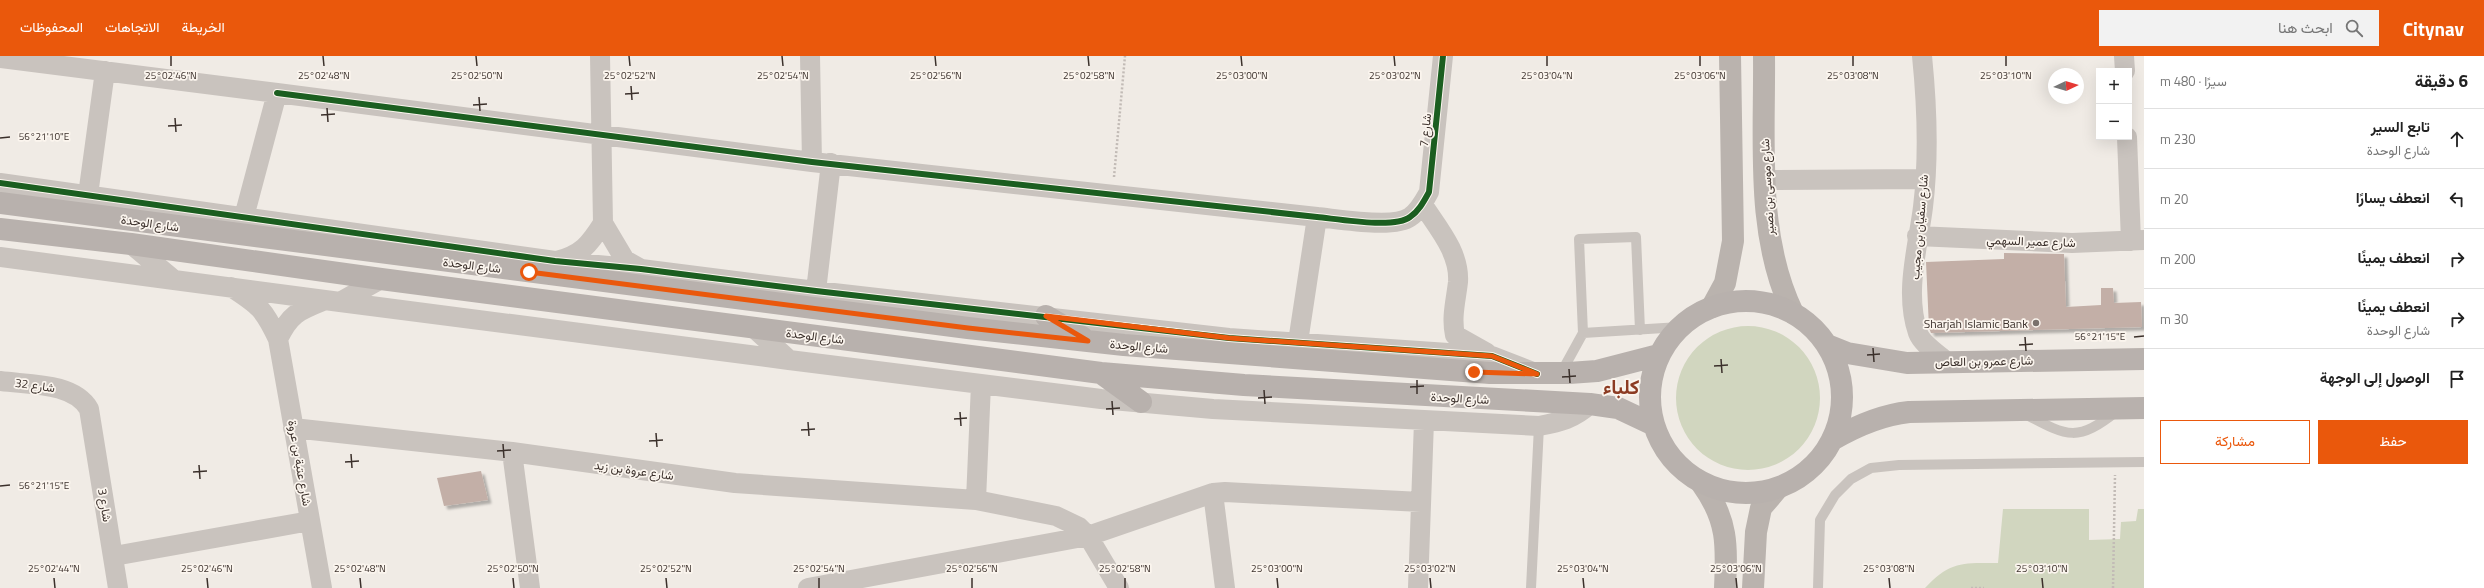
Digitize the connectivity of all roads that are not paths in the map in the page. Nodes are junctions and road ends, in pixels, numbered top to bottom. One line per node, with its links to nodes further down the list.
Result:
1 (600, 56): 12 (street)
2 (810, 56): 14 (street)
3 (1444, 56): 21 (street, شارع 7)
4 (1730, 56): 38 (street)
5 (1764, 56): 16 (street, شارع موسى بن نصير)
6 (1922, 56): 15 (street, شارع سفيان بن مجيب)
7 (2124, 56): 9 (street)
8 (0, 58): 10 (street)
9 (2125, 68)
10 (105, 71): 11 (street); 19 (street)
11 (278, 94): 12 (street); 22 (street)
12 (602, 135): 14 (street); 24 (street)
13 (2127, 140): 27 (street)
14 (821, 163): 23 (street); 36 (street)
15 (1924, 179): 16 (street); 26 (street, شارع سفيان بن مجيب)
16 (1765, 180): 39 (street, شارع موسى بن نصير)
17 (0, 183): 18 (street)
18 (27, 196): 19 (street); 20 (main road, شارع الوحدة); 29 (main road, شارع الوحدة)
19 (88, 196): 22 (street)
20 (0, 203)
21 (1423, 205): 23 (street); 50 (street)
22 (244, 217): 29 (street)
23 (1317, 217): 47 (street)
24 (603, 223): 31 (street); 32 (street)
25 (0, 229): 28 (main road, شارع الوحدة)
26 (1917, 236): 27 (street, شارع عمير السهمي); 53 (street, شارع سفيان بن مجيب)
27 (2138, 240)
28 (131, 244): 33 (main road, شارع الوحدة); 34 (street)
29 (419, 251): 31 (street); 46 (main road, شارع الوحدة)
30 (0, 257): 34 (street)
31 (555, 261): 32 (street)
32 (641, 269): 36 (street)
33 (381, 279): 37 (street); 42 (main road, شارع الوحدة)
34 (174, 280): 35 (street)
35 (231, 287): 37 (street); 45 (street, شارع عتبة بن عروة)
36 (816, 291): 40 (street)
37 (332, 301): 45 (street); 52 (street)
38 (1712, 307): 39 (main road); 41 (main road)
39 (1794, 313): 48 (main road)
40 (1046, 316): 46 (main road); 47 (street)
41 (1680, 327): 43 (lane); 49 (main road)
42 (754, 328): 52 (street); 54 (main road, شارع الوحدة)
43 (1640, 330): 44 (lane); 44 (lane)
44 (1583, 333): 55 (lane)
45 (278, 339): 66 (street, شارع عتبة بن عروة)
46 (1088, 341): 56 (main road, شارع الوحدة)
47 (1298, 342): 50 (street)
48 (1827, 345): 53 (main road, شارع عمرو بن العاص); 67 (main road)
49 (1659, 355): 55 (main road, شارع الوحدة); 64 (main road)
50 (1492, 356): 56 (street)
51 (2144, 359): 53 (main road, شارع عمرو بن العاص)
52 (789, 360): 58 (street)
53 (1946, 361)
54 (1101, 373): 60 (main road); 61 (main road, شارع الوحدة)
55 (1561, 373): 56 (main road, شارع الوحدة)
56 (1537, 374)
57 (0, 381): 59 (street, شارع 32)
58 (981, 384): 60 (street); 73 (street)
59 (69, 390): 77 (street, شارع 3)
60 (1141, 402): 63 (street)
61 (1590, 404): 64 (main road, شارع الوحدة); 65 (street)
62 (2144, 408): 67 (main road)
63 (1424, 421): 65 (street); 74 (street)
64 (1654, 425): 70 (main road)
65 (1539, 426): 86 (lane)
66 (293, 428): 68 (street, شارع عروة بن زيد); 75 (street, شارع عتبة بن عروة)
67 (1832, 440): 71 (main road)
68 (512, 452): 73 (street, شارع عروة بن زيد); 81 (street)
69 (2144, 462): 88 (lane)
70 (1702, 484): 71 (main road); 78 (street)
71 (1778, 488): 87 (street)
72 (1213, 493): 74 (street); 76 (street); 84 (street)
73 (976, 500): 76 (street, شارع عروة بن زيد)
74 (1421, 502): 85 (street)
75 (310, 521): 77 (street); 80 (street, شارع عتبة بن عروة)
76 (1088, 536): 82 (street); 83 (street)
77 (114, 556): 79 (street, شارع 3)
78 (1725, 587)
79 (118, 588)
80 (322, 588)
81 (530, 588)
82 (808, 588)
83 (1119, 588)
84 (1226, 588)
85 (1418, 588)
86 (1531, 588)
87 (1753, 588)
88 (1818, 588)

